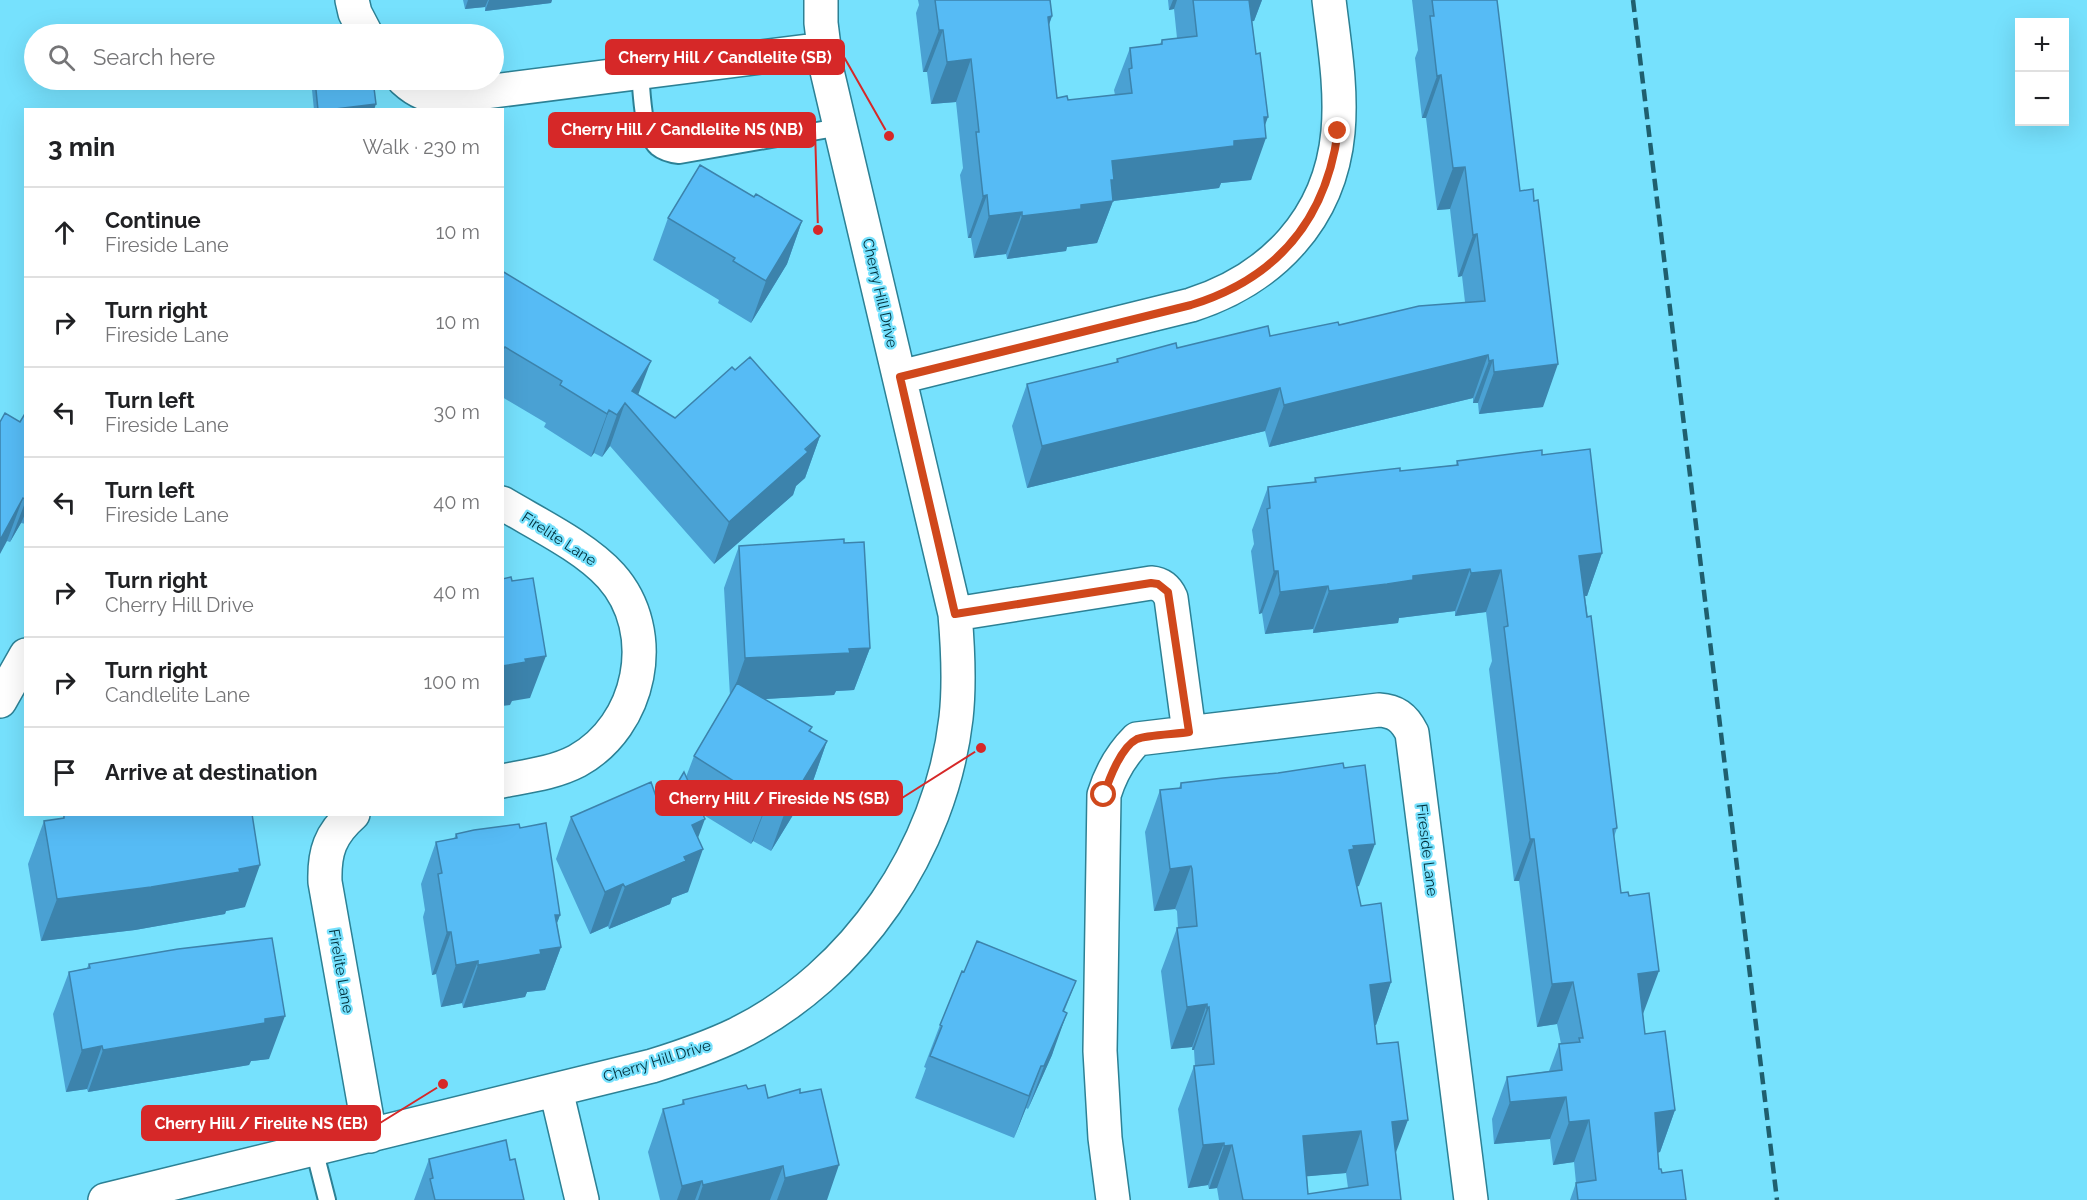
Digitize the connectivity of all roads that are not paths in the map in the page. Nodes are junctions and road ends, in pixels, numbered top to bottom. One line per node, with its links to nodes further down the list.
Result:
1 (352, 0): 4 (street)
2 (821, 0): 5 (street, Cherry Hill Drive)
3 (1329, 0): 11 (street)
4 (361, 24)
5 (824, 49): 6 (street); 10 (street, Cherry Hill Drive)
6 (640, 73): 9 (street); 10 (lane)
7 (417, 90): 8 (street)
8 (503, 90)
9 (504, 90)
10 (840, 127): 11 (street, Cherry Hill Drive)
11 (900, 377): 13 (street, Cherry Hill Drive)
12 (504, 504): 17 (street, Firelite Lane)
13 (955, 614): 16 (street); 19 (street, Cherry Hill Drive)
14 (24, 659): 15 (street)
15 (0, 701)
16 (1189, 732): 25 (street, Fireside Lane); 26 (street, Fireside Lane)
17 (504, 781)
18 (351, 816): 20 (street, Firelite Lane)
19 (556, 1090): 20 (street, Cherry Hill Drive); 24 (street)
20 (370, 1136): 21 (street, Cherry Hill Drive)
21 (315, 1149): 22 (street, Cherry Hill Drive); 23 (lane)
22 (105, 1200)
23 (327, 1200)
24 (582, 1200)
25 (1113, 1200)
26 (1471, 1200)

